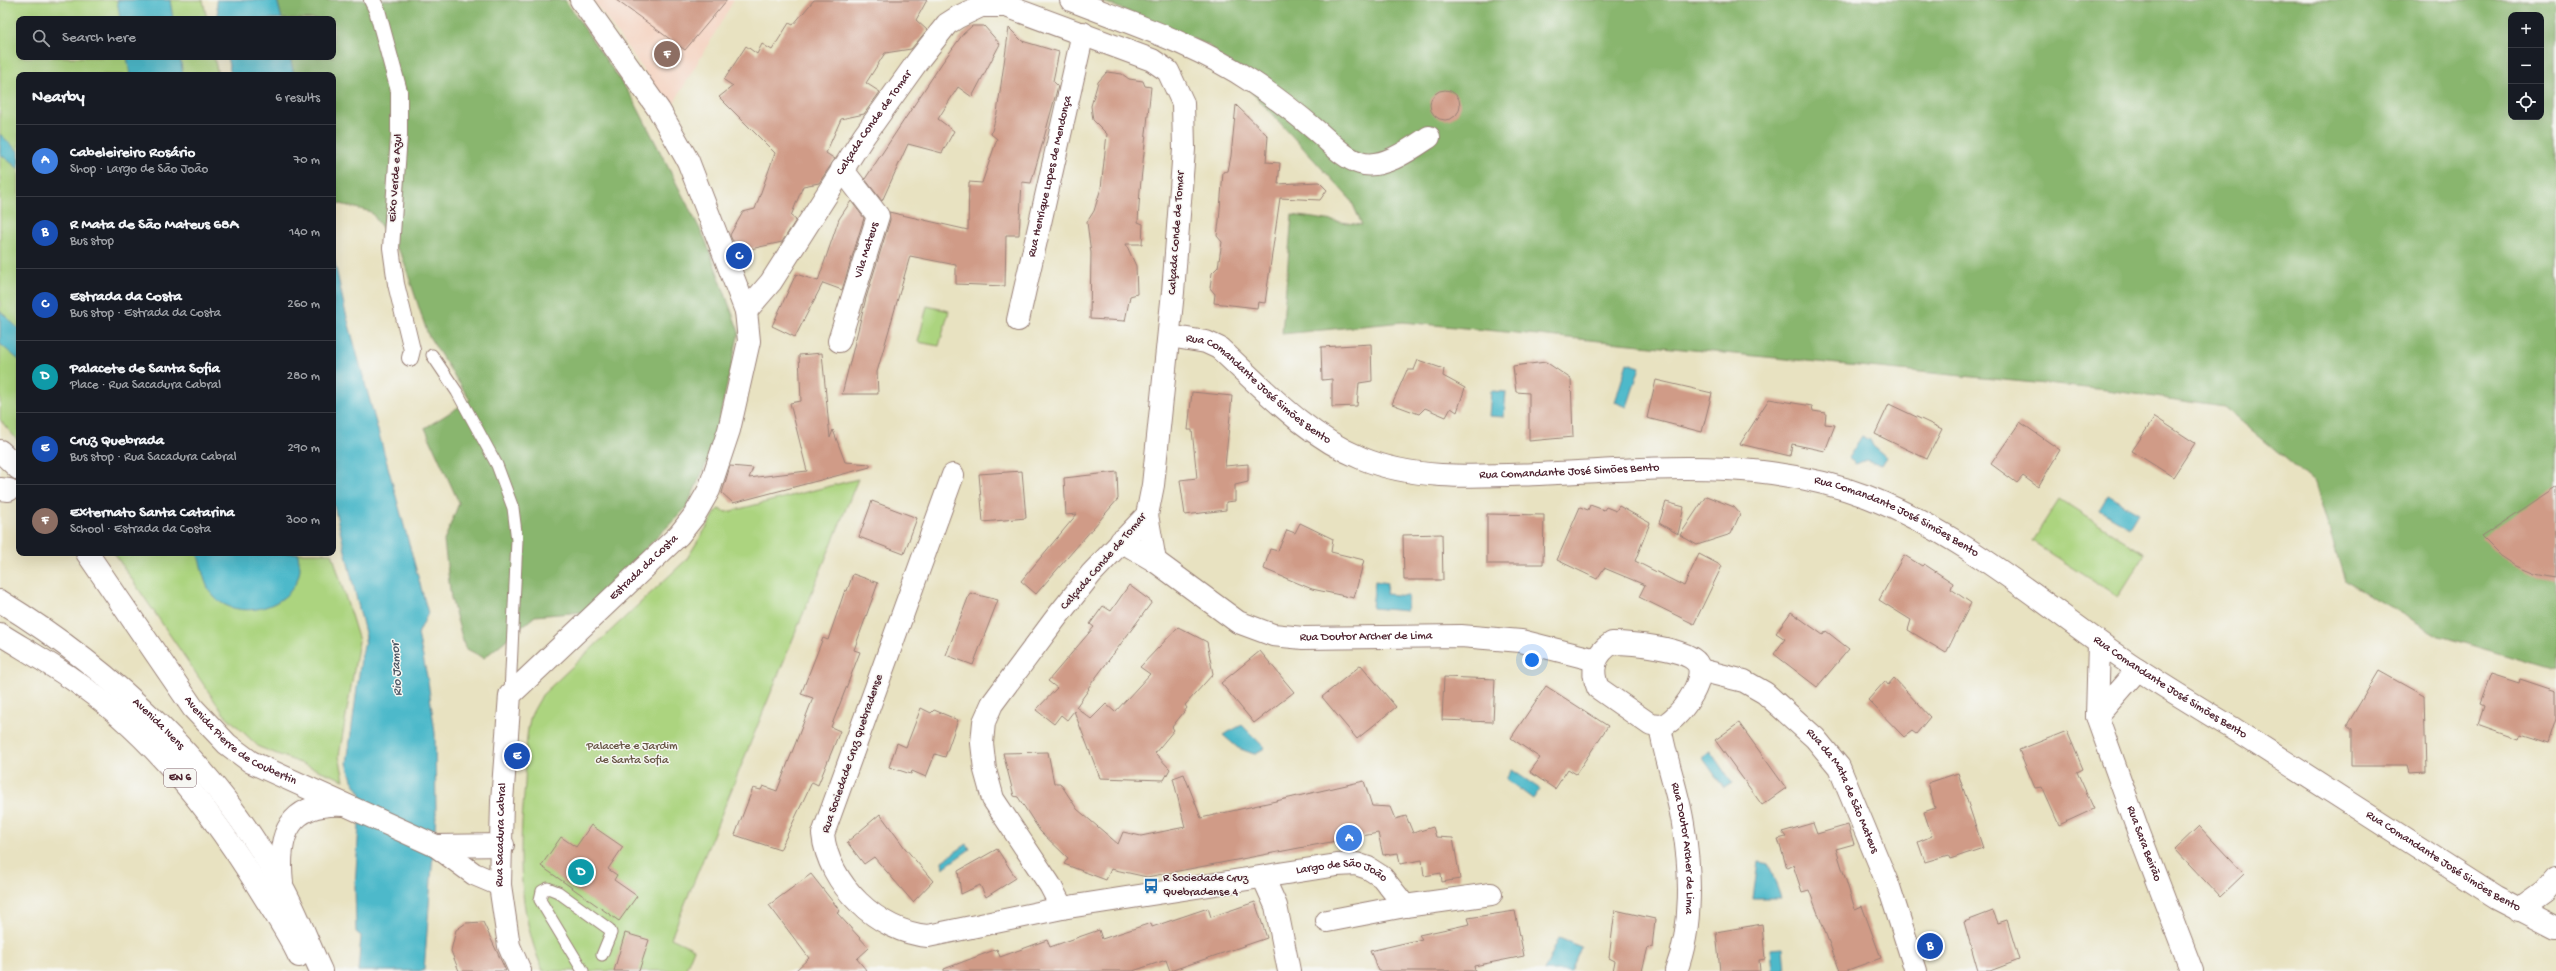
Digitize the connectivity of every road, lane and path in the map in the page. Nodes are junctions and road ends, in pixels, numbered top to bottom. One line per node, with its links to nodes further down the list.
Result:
1 (372, 0): 13 (street, Eixo Verde e Azul)
2 (581, 0): 8 (street, Estrada da Costa)
3 (1071, 0): 6 (street)
4 (1037, 7): 5 (street, Calçada Conde de Tomar); 7 (street, Calçada Conde de Tomar)
5 (1083, 33): 9 (street, Rua Henrique Lopes de Mendonça); 10 (street, Calçada Conde de Tomar)
6 (1428, 137)
7 (842, 169): 8 (street, Calçada Conde de Tomar); 11 (street, Vila Mateus)
8 (746, 311): 28 (street, Estrada da Costa)
9 (1018, 320)
10 (1169, 336): 17 (street, Calçada Conde de Tomar); 24 (street, Rua Comandante José Simões Bento)
11 (839, 341)
12 (432, 355): 28 (lane)
13 (410, 358)
14 (0, 451): 15 (street)
15 (16, 466)
16 (953, 475): 40 (street, Rua Sociedade Cruz Quebradense)
17 (1147, 515): 18 (street, Calçada Conde de Tomar); 20 (street)
18 (1121, 541): 20 (street, Rua Doutor Archer de Lima); 40 (street, Calçada Conde de Tomar)
19 (83, 556): 21 (street, Avenida Pierre de Coubertin)
20 (1155, 561): 25 (street, Rua Doutor Archer de Lima)
21 (92, 562): 31 (street, Avenida Pierre de Coubertin)
22 (0, 601): 37 (street, Avenida Ivens / EN 6)
23 (0, 634): 45 (street, Avenida Ivens / EN 6)
24 (2099, 643): 26 (street, Rua Comandante José Simões Bento); 29 (street, Rua Sara Beirão)
25 (1596, 660): 27 (street); 30 (street)
26 (2138, 669): 29 (street); 41 (street, Rua Comandante José Simões Bento)
27 (1700, 670): 30 (street); 51 (street, Rua da Mata de São Mateus)
28 (510, 696): 32 (street, Rua Sacadura Cabral)
29 (2097, 716): 52 (street, Rua Sara Beirão)
30 (1660, 726): 50 (street, Rua Doutor Archer de Lima)
31 (344, 805): 33 (street, Avenida Pierre de Coubertin); 37 (street)
32 (502, 845): 33 (street, Avenida Pierre de Coubertin); 36 (street, Rua Sacadura Cabral)
33 (436, 846): 36 (street, Avenida Pierre de Coubertin)
34 (1264, 877): 39 (street, Largo de São João); 40 (street, Rua Sociedade Cruz Quebradense); 49 (street)
35 (2556, 878): 41 (street)
36 (500, 885): 47 (street, Rua Sacadura Cabral)
37 (282, 886): 46 (street, Avenida Ivens / EN 6)
38 (1491, 894): 39 (street)
39 (1405, 906): 42 (street)
40 (1062, 908)
41 (2519, 910): 43 (street, Rua Comandante José Simões Bento)
42 (1327, 921)
43 (2556, 928)
44 (602, 955): 48 (lane)
45 (306, 971)
46 (321, 971)
47 (520, 971)
48 (583, 971)
49 (1289, 971)
50 (1676, 971)
51 (1916, 971)
52 (2192, 971)

